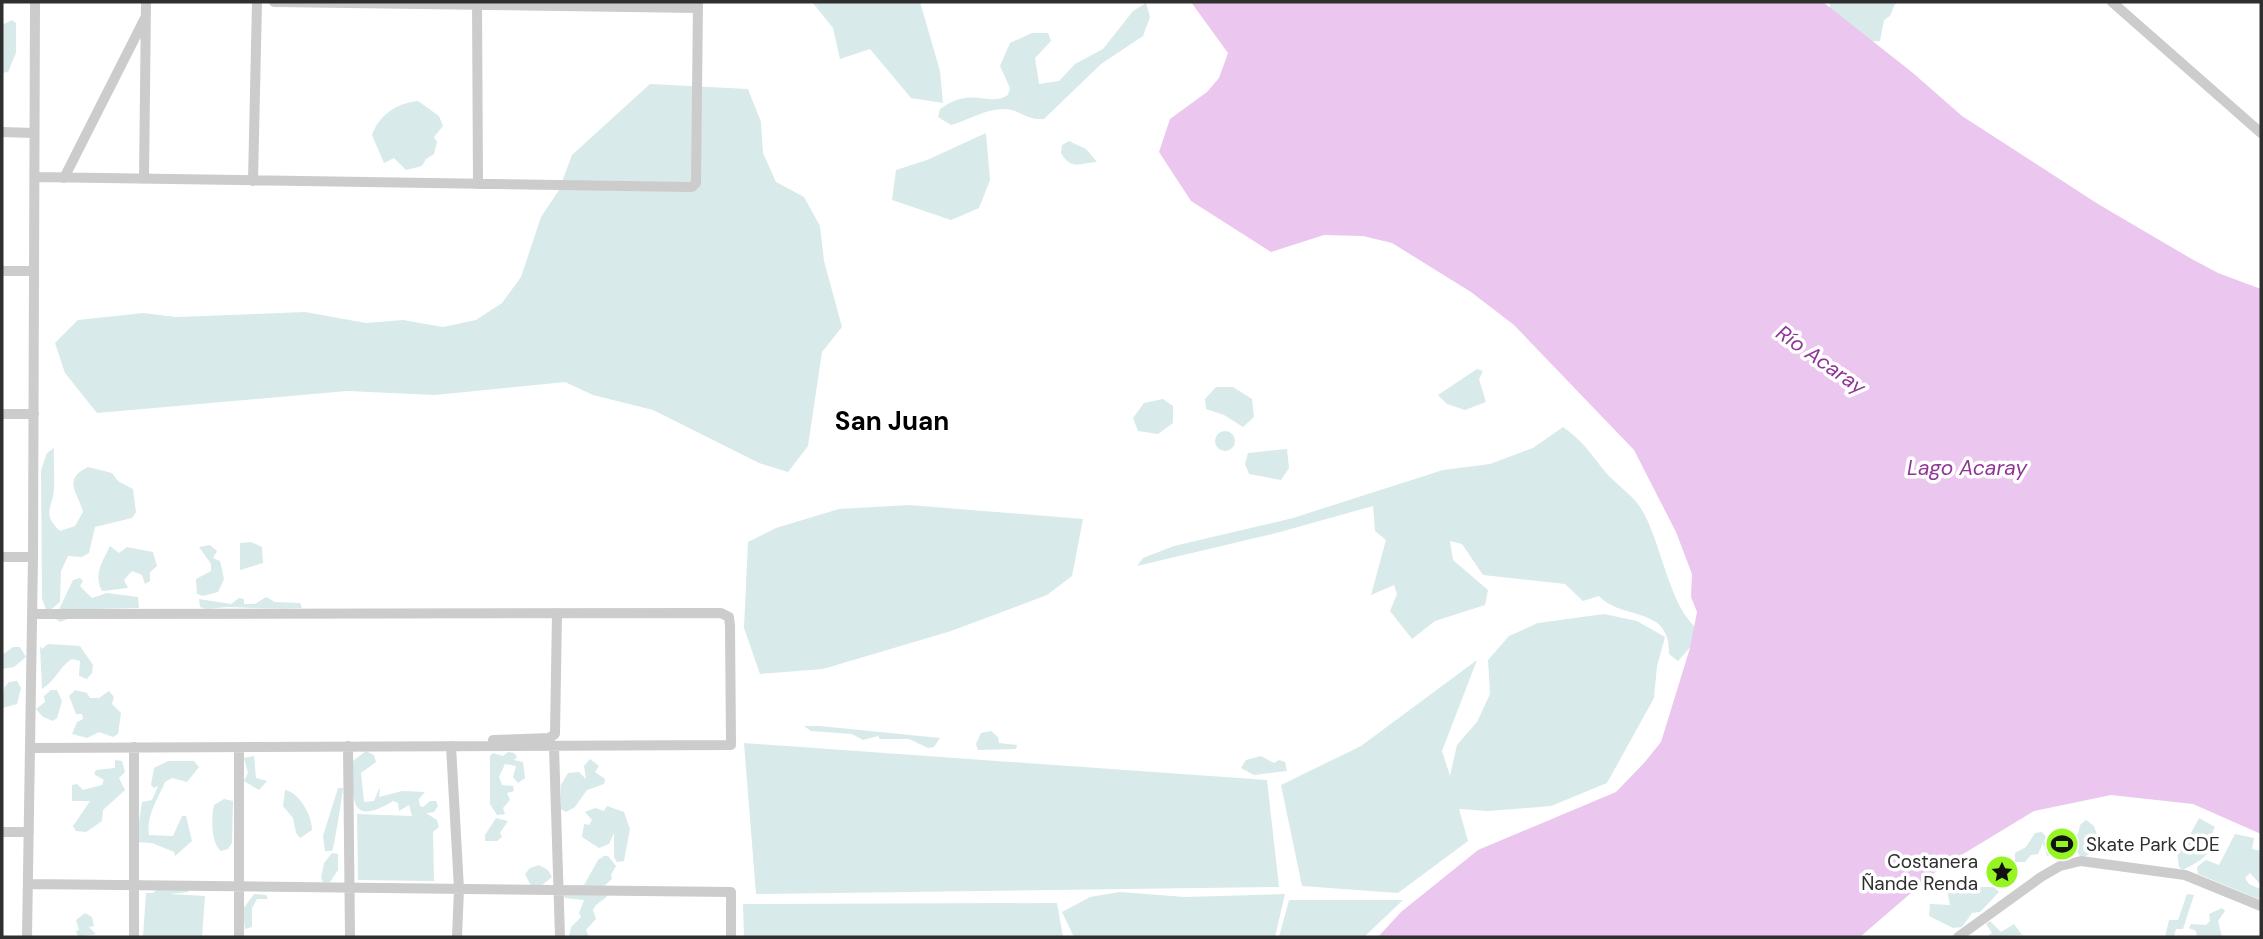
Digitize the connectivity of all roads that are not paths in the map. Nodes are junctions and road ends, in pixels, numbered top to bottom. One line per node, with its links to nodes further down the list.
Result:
1 (36, 2): 10 (street)
2 (146, 2): 8 (street)
3 (257, 2): 15 (street)
4 (274, 2): 6 (street)
5 (2112, 2): 11 (street)
6 (477, 3): 7 (street); 16 (street)
7 (698, 5): 16 (street)
8 (145, 18): 13 (street); 14 (street)
9 (2, 132): 10 (street)
10 (34, 133): 12 (street)
11 (2261, 133)
12 (35, 177): 13 (street); 18 (street)
13 (64, 178): 14 (street)
14 (144, 179): 15 (street)
15 (253, 181): 16 (street)
16 (478, 184)
17 (2, 271): 18 (street)
18 (34, 271): 20 (street)
19 (2, 414): 20 (street)
20 (34, 414): 22 (street)
21 (2, 557): 22 (street)
22 (33, 557): 24 (street)
23 (556, 613): 24 (street); 27 (street); 30 (street)
24 (32, 614): 31 (street)
25 (348, 746): 26 (street); 29 (street); 37 (street)
26 (451, 746): 27 (street); 38 (street)
27 (475, 746): 30 (street)
28 (134, 747): 29 (street); 31 (street); 35 (street)
29 (239, 747): 36 (street)
30 (554, 747): 39 (street)
31 (30, 748): 33 (street)
32 (2, 832): 33 (street)
33 (29, 832): 34 (street)
34 (28, 884): 35 (street); 42 (street)
35 (135, 885): 36 (street); 43 (street)
36 (239, 887): 37 (street); 44 (street)
37 (350, 888): 38 (street); 45 (street)
38 (459, 889): 39 (street); 46 (street)
39 (559, 890): 47 (street); 48 (street)
40 (2261, 906): 41 (street)
41 (1962, 936)
42 (27, 937)
43 (134, 937)
44 (239, 937)
45 (350, 937)
46 (457, 937)
47 (560, 937)
48 (731, 937)

